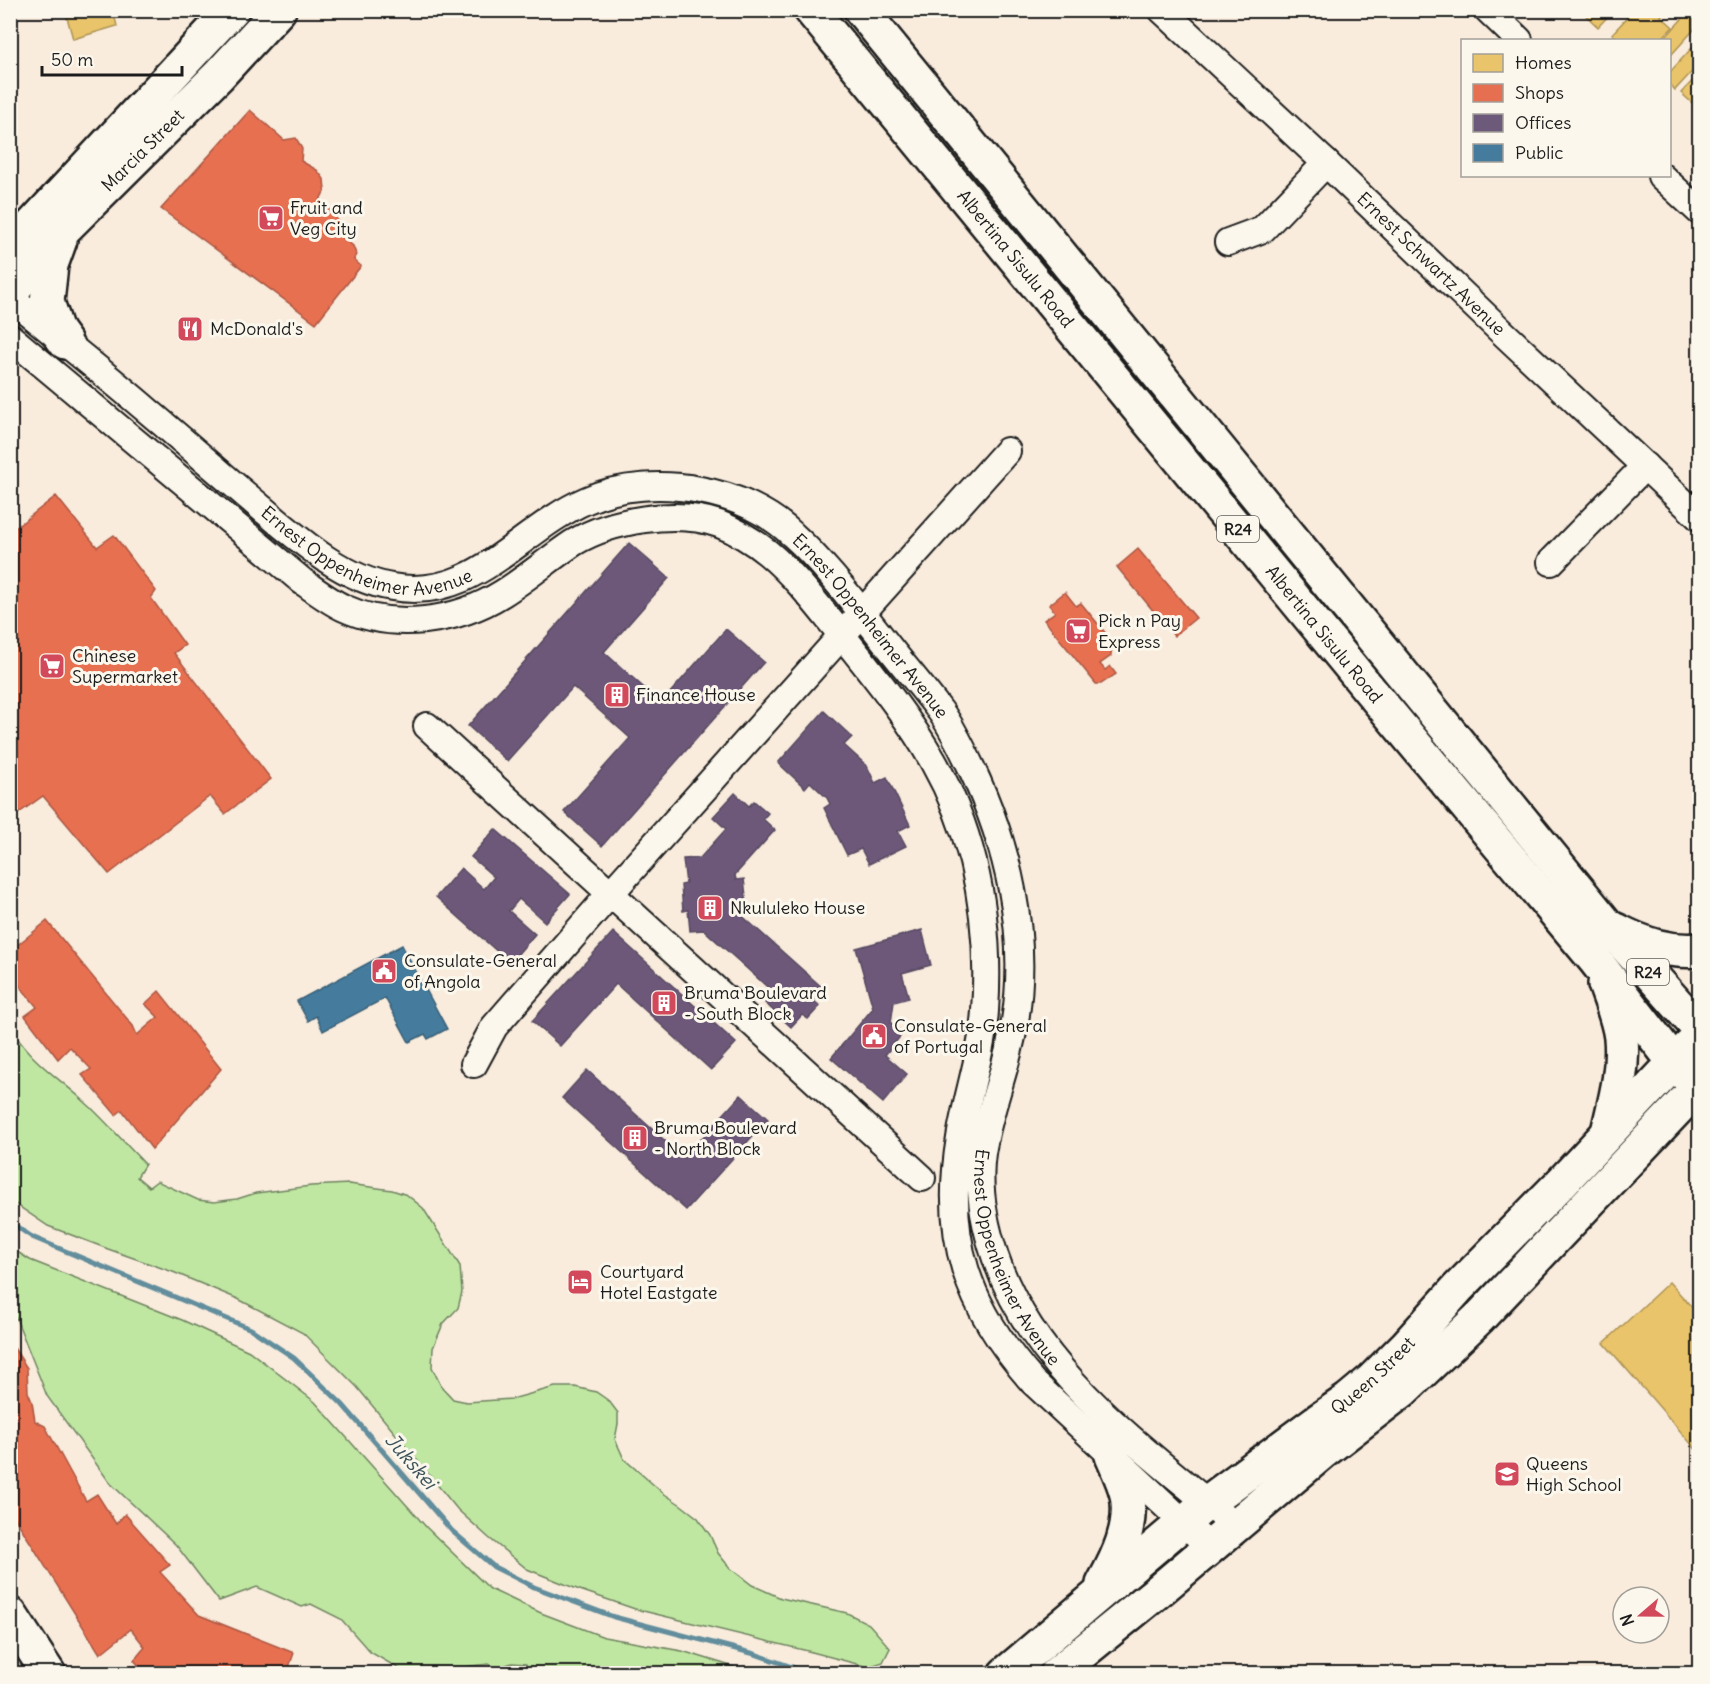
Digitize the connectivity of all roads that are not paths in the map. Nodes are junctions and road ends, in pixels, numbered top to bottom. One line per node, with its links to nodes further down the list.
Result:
1 (232, 10): 13 (main road, Marcia Street)
2 (279, 10): 11 (main road, Marcia Street)
3 (811, 10): 29 (main road, Albertina Sisulu Road / R24)
4 (861, 10): 27 (main road, Albertina Sisulu Road / R24)
5 (1162, 10): 8 (street, Ernest Schwartz Avenue)
6 (1488, 10): 7 (street)
7 (1518, 39)
8 (1326, 163): 12 (street); 18 (street, Ernest Schwartz Avenue)
9 (1662, 177): 10 (street)
10 (1700, 212)
11 (63, 230): 14 (main road, Marcia Street); 16 (main road)
12 (1228, 242)
13 (10, 249)
14 (10, 295): 16 (street, Ernest Oppenheimer Avenue)
15 (10, 337): 22 (street, Ernest Oppenheimer Avenue)
16 (65, 342): 21 (street, Ernest Oppenheimer Avenue)
17 (1007, 451): 21 (street)
18 (1645, 466): 19 (street, Ernest Schwartz Avenue); 20 (street)
19 (1700, 518)
20 (1551, 562)
21 (862, 614): 22 (street); 23 (street, Ernest Oppenheimer Avenue)
22 (842, 636): 24 (street, Ernest Oppenheimer Avenue); 26 (street)
23 (895, 656): 24 (street); 37 (street, Ernest Oppenheimer Avenue)
24 (873, 674): 36 (street, Ernest Oppenheimer Avenue)
25 (427, 726): 26 (street)
26 (610, 894): 32 (street); 35 (street)
27 (1607, 925): 28 (main road); 30 (main road, Albertina Sisulu Road / R24)
28 (1700, 950)
29 (1595, 960): 31 (main road, Albertina Sisulu Road / R24); 34 (main road)
30 (1700, 1032): 31 (main road, Queen Street)
31 (1675, 1062): 33 (main road, Albertina Sisulu Road / R24); 34 (main road, Queen Street)
32 (474, 1064)
33 (1699, 1088): 39 (main road, Queen Street)
34 (1608, 1132): 37 (main road, Queen Street)
35 (922, 1178)
36 (1112, 1456): 38 (street, Ernest Oppenheimer Avenue); 41 (main road)
37 (1208, 1502): 38 (main road, Queen Street); 39 (street, Ernest Oppenheimer Avenue)
38 (1183, 1523): 40 (street, Ernest Oppenheimer Avenue); 41 (main road, Queen Street)
39 (1235, 1526): 40 (main road, Queen Street)
40 (1211, 1548): 45 (main road, Queen Street)
41 (1096, 1596): 44 (main road, Queen Street)
42 (10, 1614): 43 (main road)
43 (49, 1674)
44 (1005, 1674)
45 (1056, 1674)

